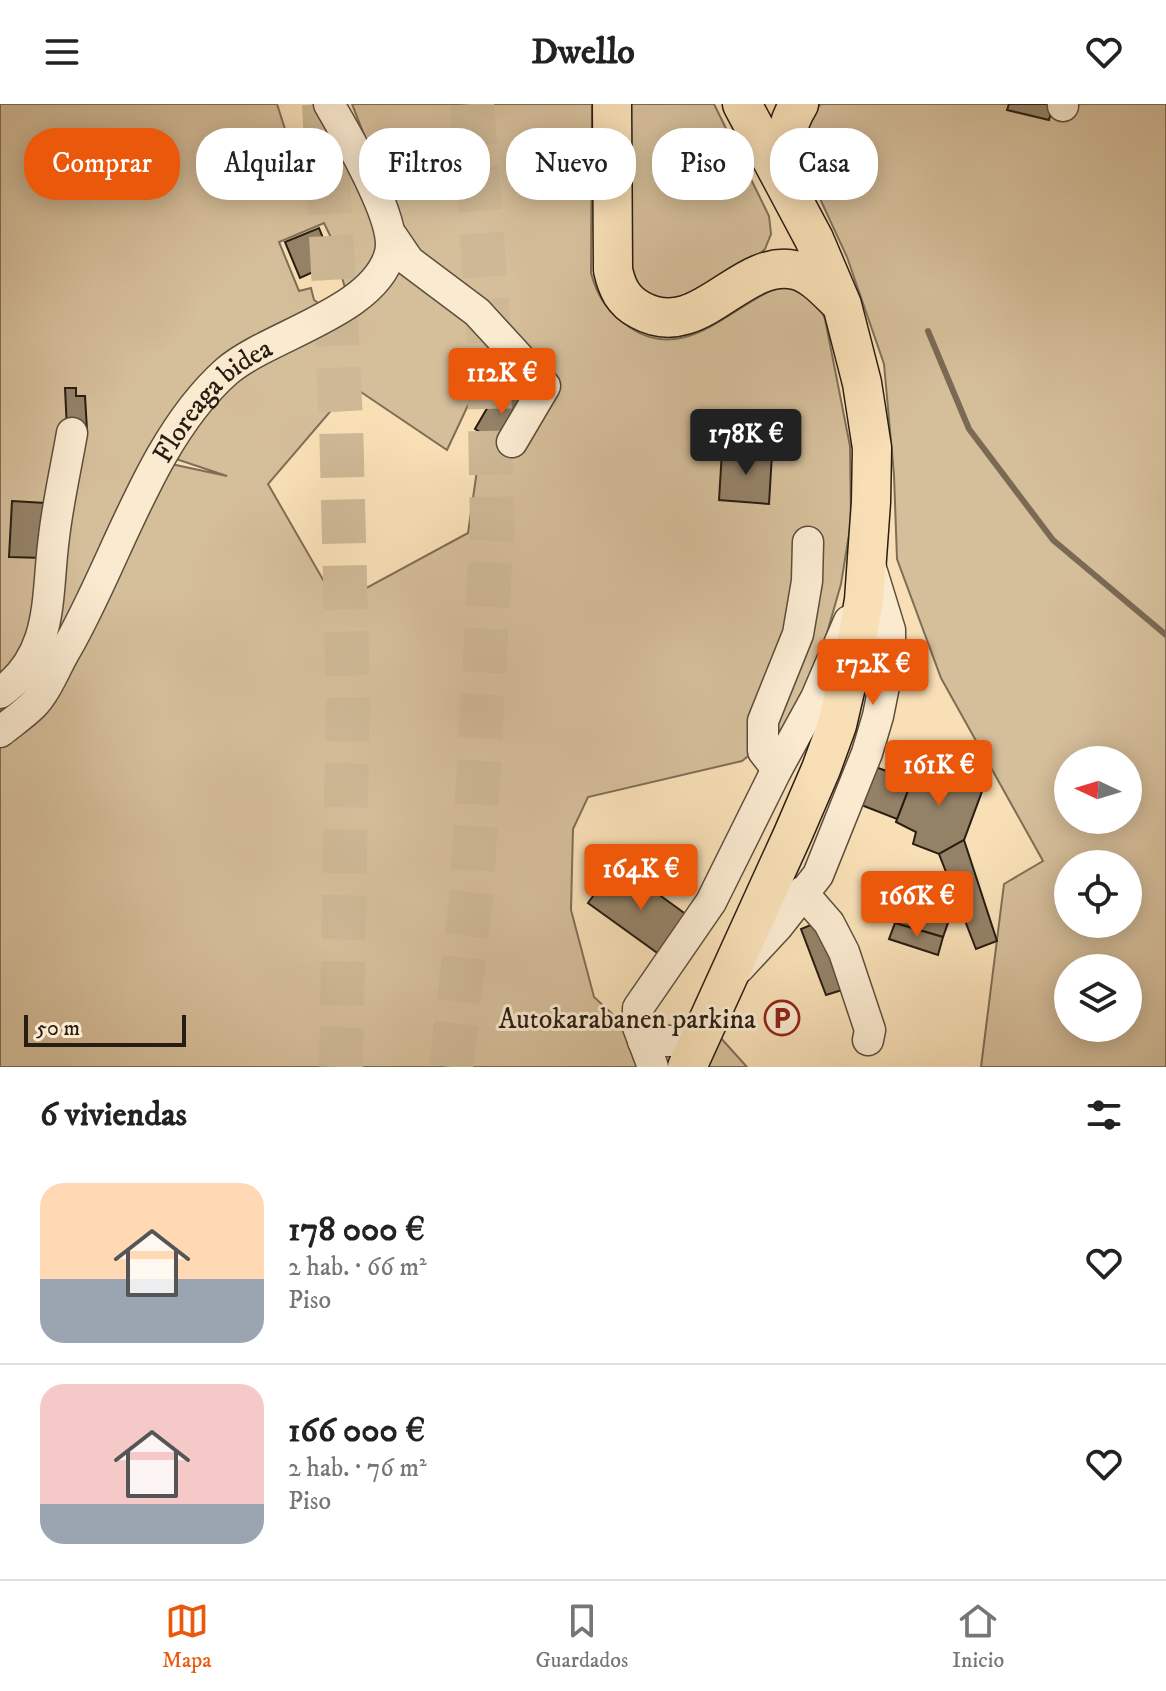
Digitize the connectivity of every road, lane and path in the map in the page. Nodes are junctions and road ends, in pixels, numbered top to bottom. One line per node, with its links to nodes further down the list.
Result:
1 (329, 104): 6 (street)
2 (612, 104): 8 (main road)
3 (733, 104): 8 (main road)
4 (742, 104): 7 (main road)
5 (799, 104): 7 (main road)
6 (392, 236): 11 (street); 15 (street, Floreaga bidea)
7 (814, 239): 9 (main road)
8 (762, 273): 9 (main road)
9 (842, 305): 13 (main road)
10 (72, 433): 14 (street)
11 (512, 442)
12 (808, 542): 16 (street)
13 (868, 558): 16 (street); 17 (street); 18 (main road)
14 (0, 693)
15 (0, 732)
16 (777, 769): 21 (street)
17 (802, 892): 18 (street); 19 (street)
18 (724, 984): 20 (main road)
19 (868, 1040)
20 (694, 1052): 21 (street)
21 (648, 1054)

